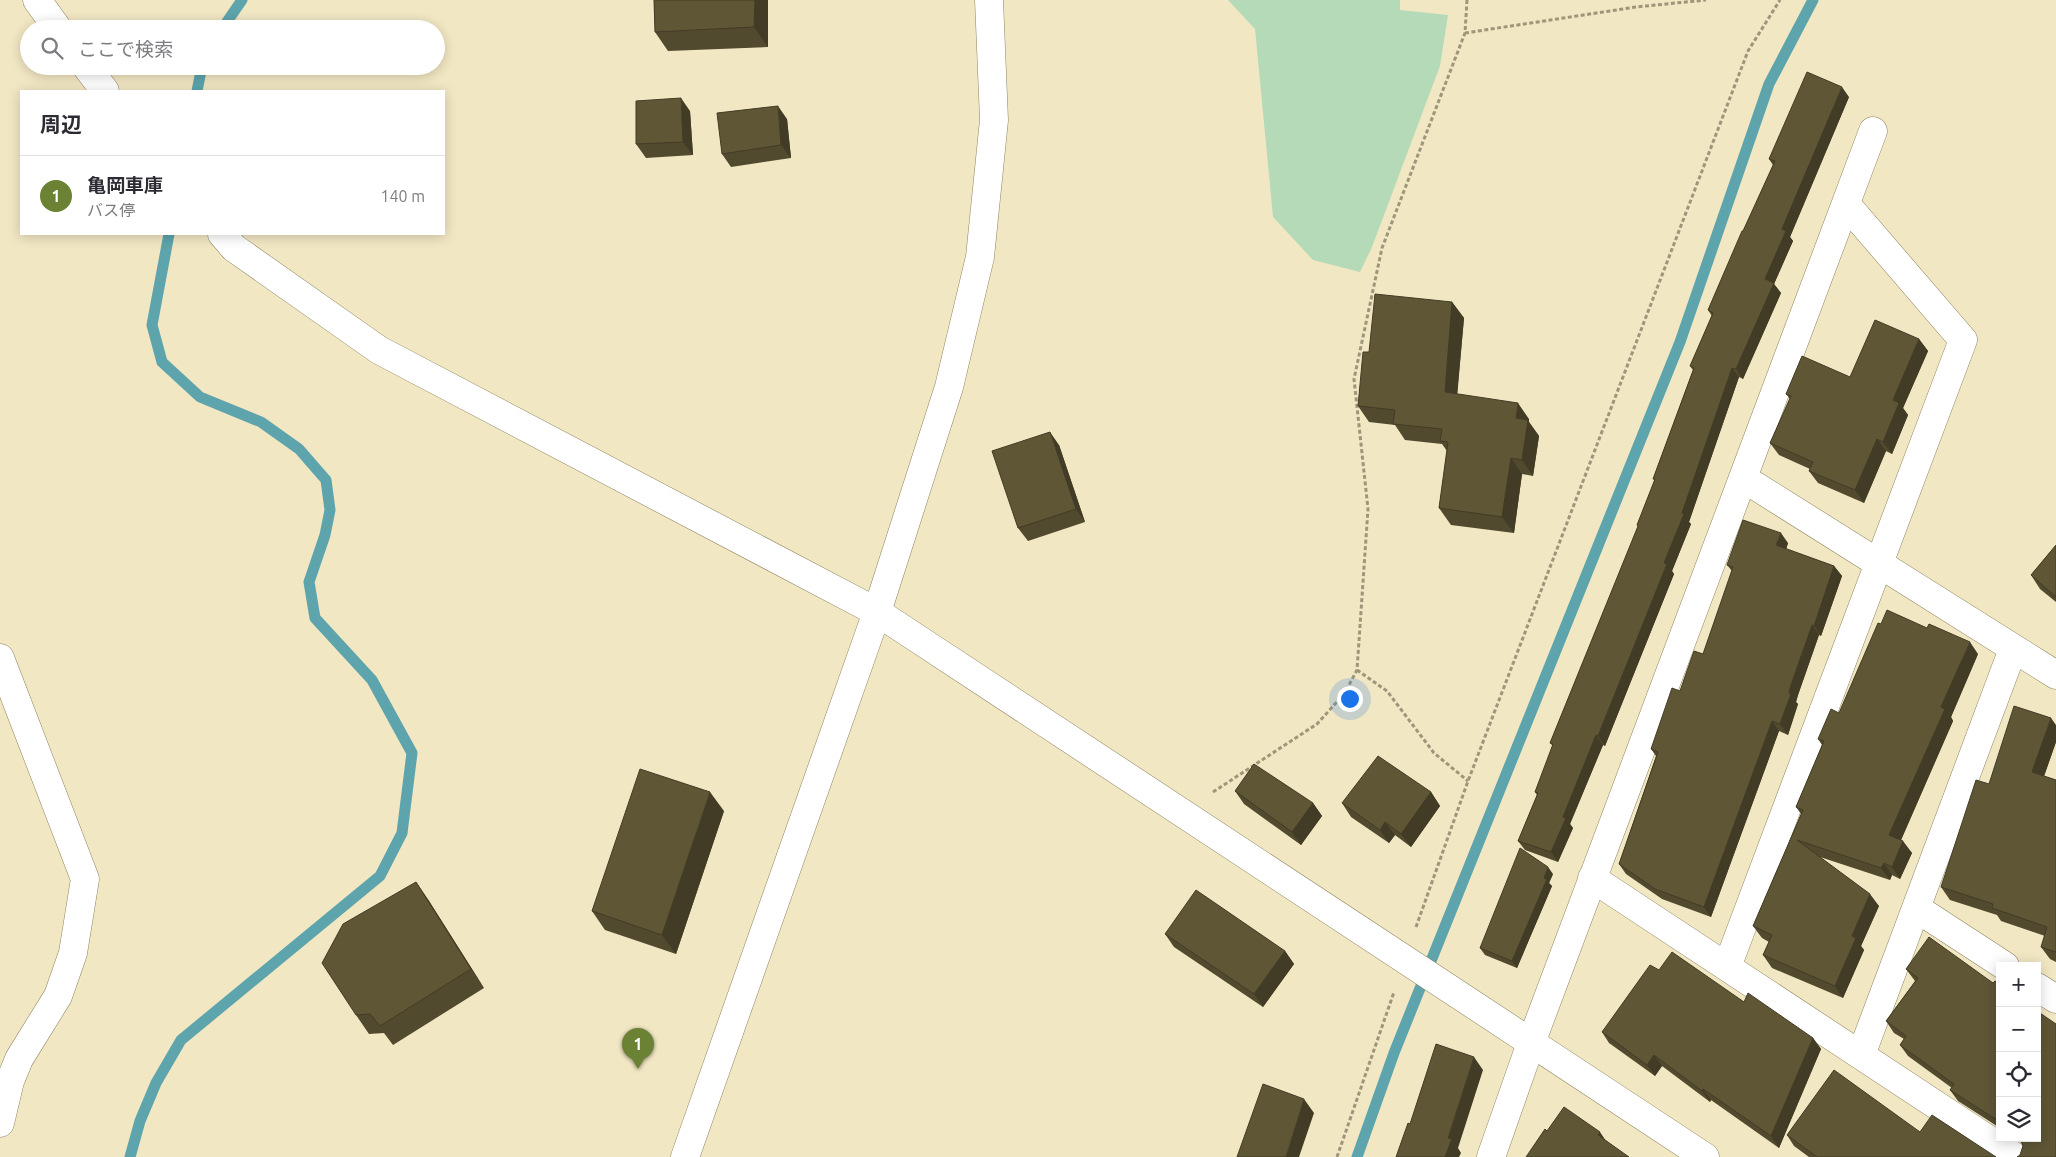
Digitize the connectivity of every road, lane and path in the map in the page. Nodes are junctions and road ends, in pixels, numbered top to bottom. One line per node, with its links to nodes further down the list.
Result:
1 (37, 0): 6 (street)
2 (989, 0): 15 (street)
3 (1467, 0): 7 (path)
4 (1706, 0): 7 (path)
5 (1780, 0): 20 (path)
6 (51, 20)
7 (1465, 33): 18 (path)
8 (93, 75): 9 (street)
9 (104, 90)
10 (1874, 131): 11 (street)
11 (1846, 204): 13 (street); 14 (street)
12 (223, 235): 15 (street)
13 (1743, 478): 14 (street); 22 (street)
14 (1879, 563): 16 (street); 26 (street)
15 (877, 612): 21 (street); 33 (street)
16 (2013, 649): 19 (street); 23 (street)
17 (1, 666): 31 (street)
18 (1357, 670): 20 (path); 21 (path)
19 (2056, 675)
20 (1468, 781): 24 (path)
21 (1182, 813): 24 (street)
22 (1592, 878): 26 (street); 29 (street)
23 (1916, 908): 25 (street); 30 (street)
24 (1405, 960): 29 (street); 34 (path)
25 (1999, 962)
26 (1727, 967): 30 (street)
27 (2041, 989): 28 (street)
28 (2056, 999)
29 (1531, 1042): 35 (street); 36 (street)
30 (1861, 1055): 37 (street)
31 (5, 1080): 32 (street)
32 (0, 1124)
33 (685, 1157)
34 (1337, 1157)
35 (1491, 1157)
36 (1705, 1157)
37 (2015, 1157)

